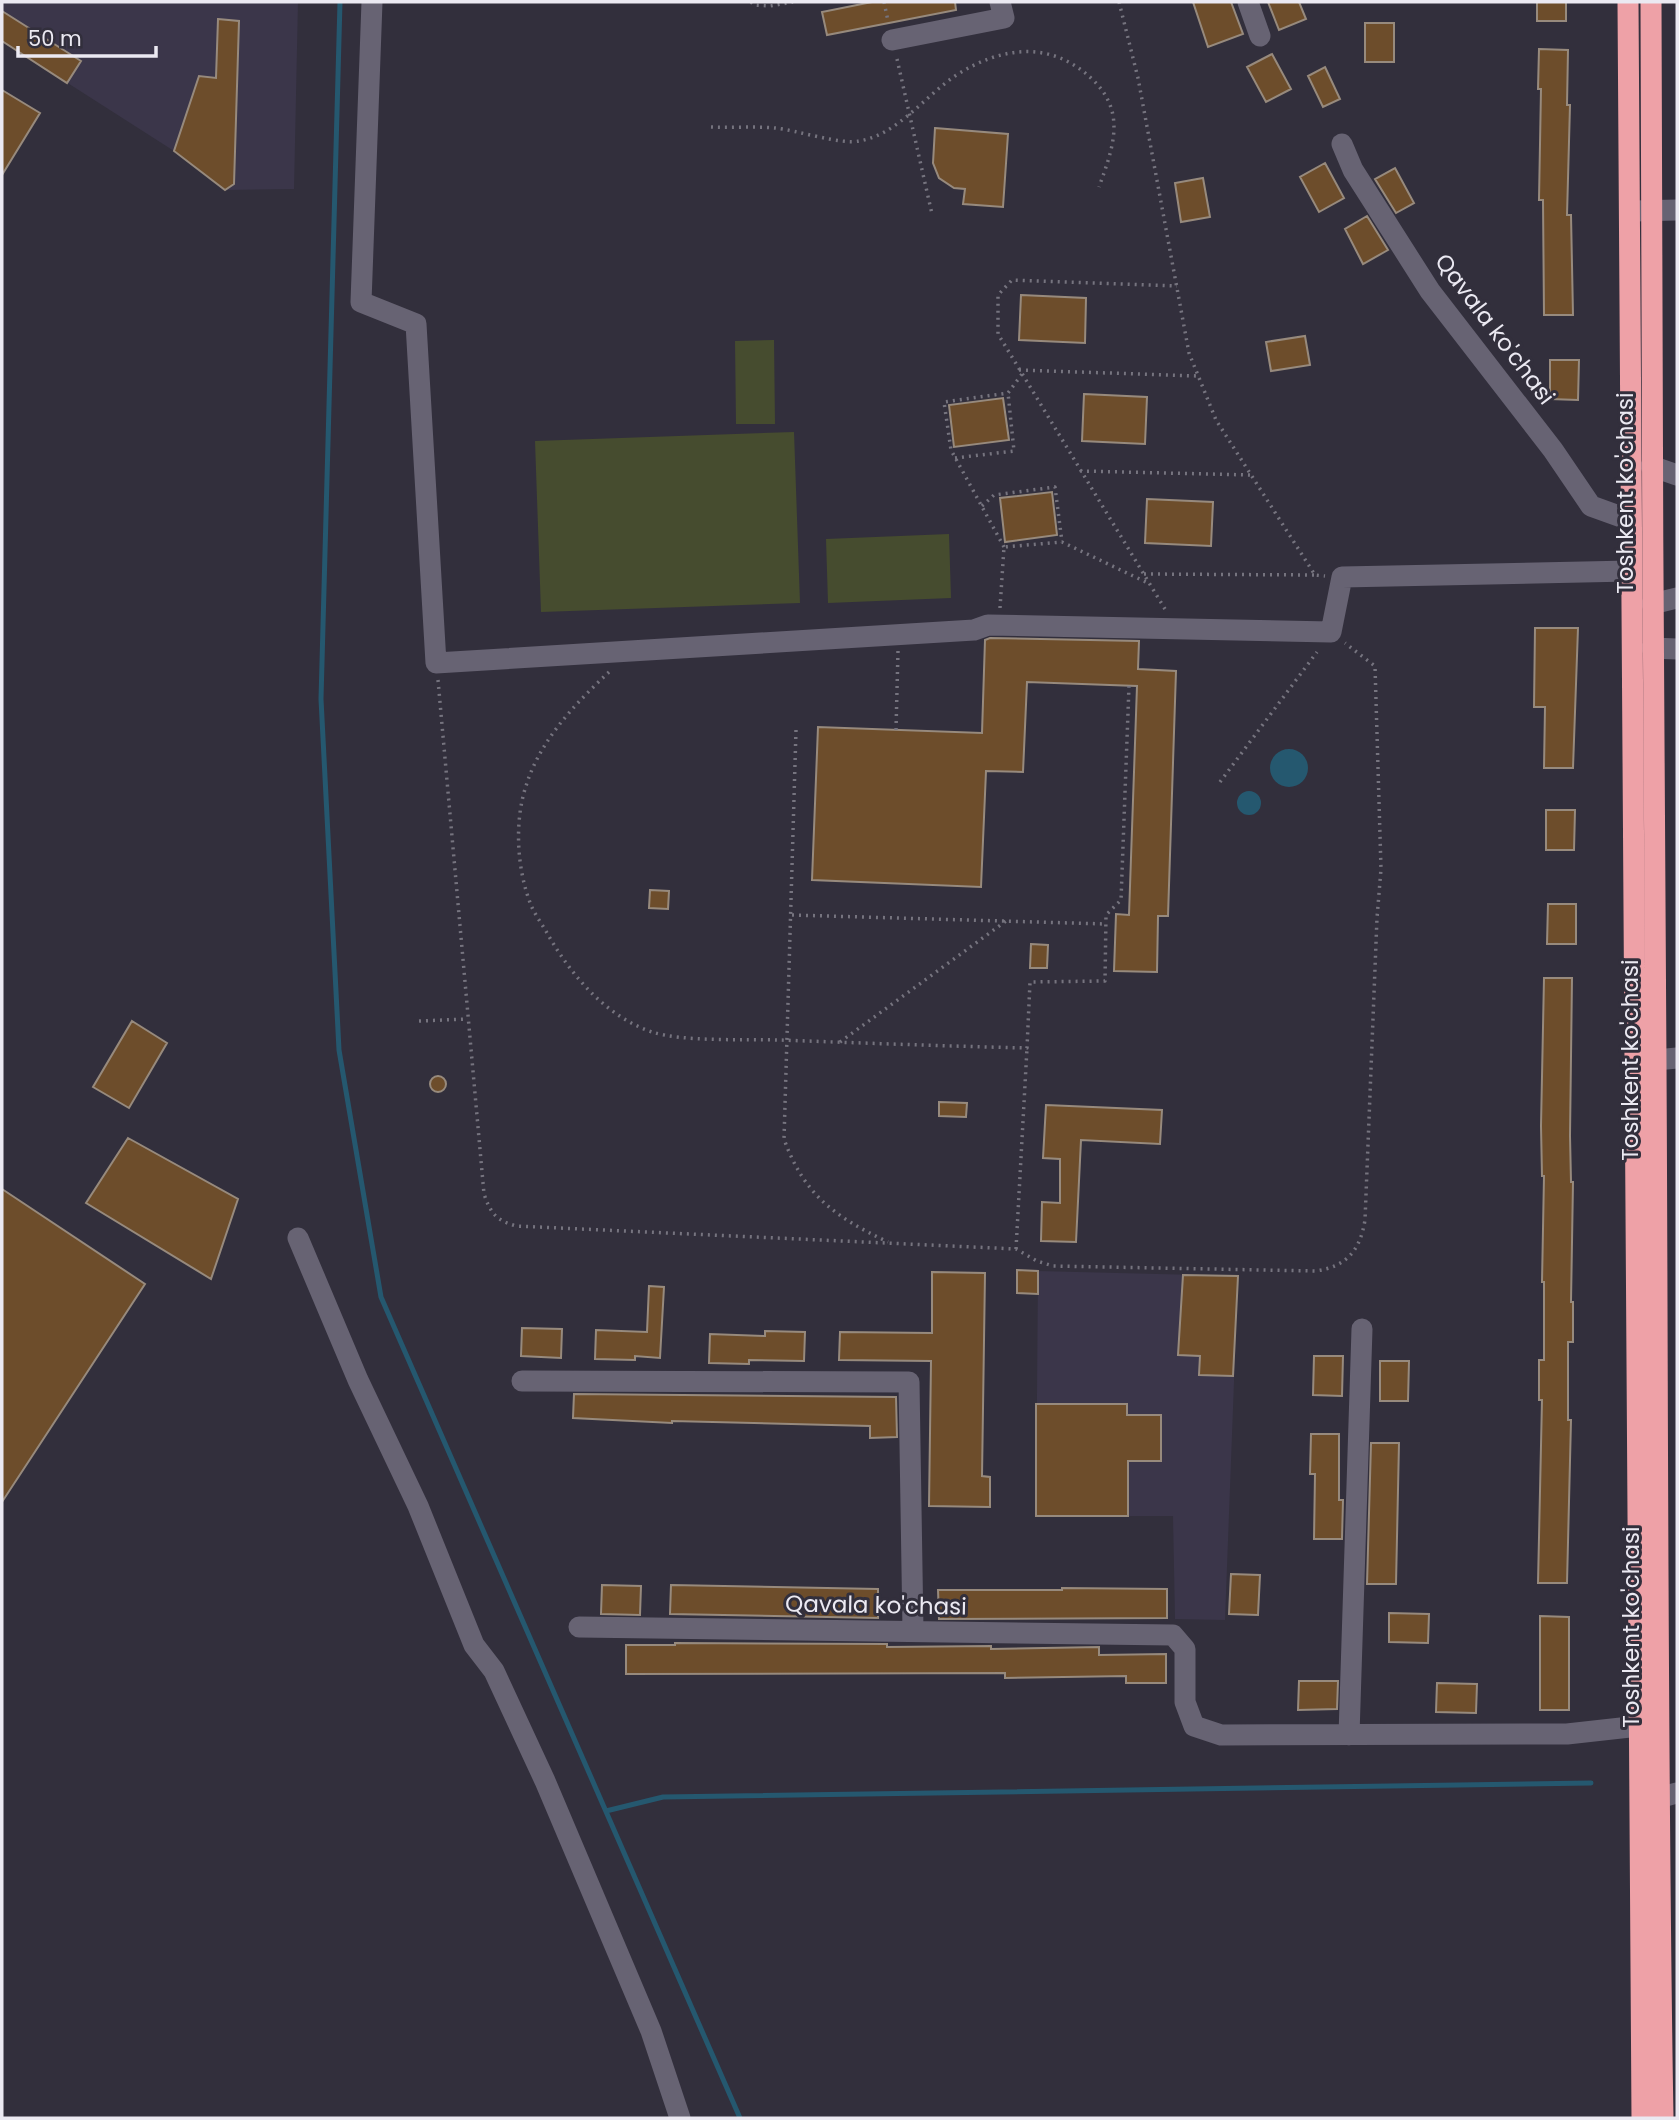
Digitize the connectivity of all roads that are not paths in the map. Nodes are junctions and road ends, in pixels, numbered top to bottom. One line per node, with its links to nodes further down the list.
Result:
1 (372, 2): 15 (street)
2 (1000, 2): 7 (street)
3 (1248, 2): 6 (street)
4 (1628, 2): 10 (highway, Toshkent ko'chasi)
5 (1651, 2): 11 (highway, Toshkent ko'chasi)
6 (1260, 36)
7 (892, 40)
8 (1342, 144): 14 (street, Qavala ko'chasi)
9 (1677, 210): 11 (street)
10 (1628, 211): 11 (street); 14 (highway, Toshkent ko'chasi)
11 (1650, 212): 12 (highway, Toshkent ko'chasi)
12 (1651, 466): 13 (street); 17 (highway, Toshkent ko'chasi)
13 (1677, 475)
14 (1630, 520): 15 (highway, Toshkent ko'chasi)
15 (1630, 571): 26 (highway, Toshkent ko'chasi)
16 (1677, 597): 17 (street)
17 (1652, 604): 18 (highway, Toshkent ko'chasi)
18 (1652, 648): 19 (street); 20 (highway, Toshkent ko'chasi)
19 (1677, 649)
20 (1667, 1059): 28 (highway, Toshkent ko'chasi)
21 (298, 1238): 29 (street)
22 (1362, 1329): 27 (street)
23 (522, 1381): 25 (street)
24 (579, 1627): 25 (street, Qavala ko'chasi)
25 (913, 1631): 27 (street, Qavala ko'chasi)
26 (1639, 1726): 27 (street); 30 (highway, Toshkent ko'chasi)
27 (1349, 1735)
28 (1667, 1796): 31 (highway, Toshkent ko'chasi)
29 (680, 2118)
30 (1642, 2118)
31 (1663, 2118)

